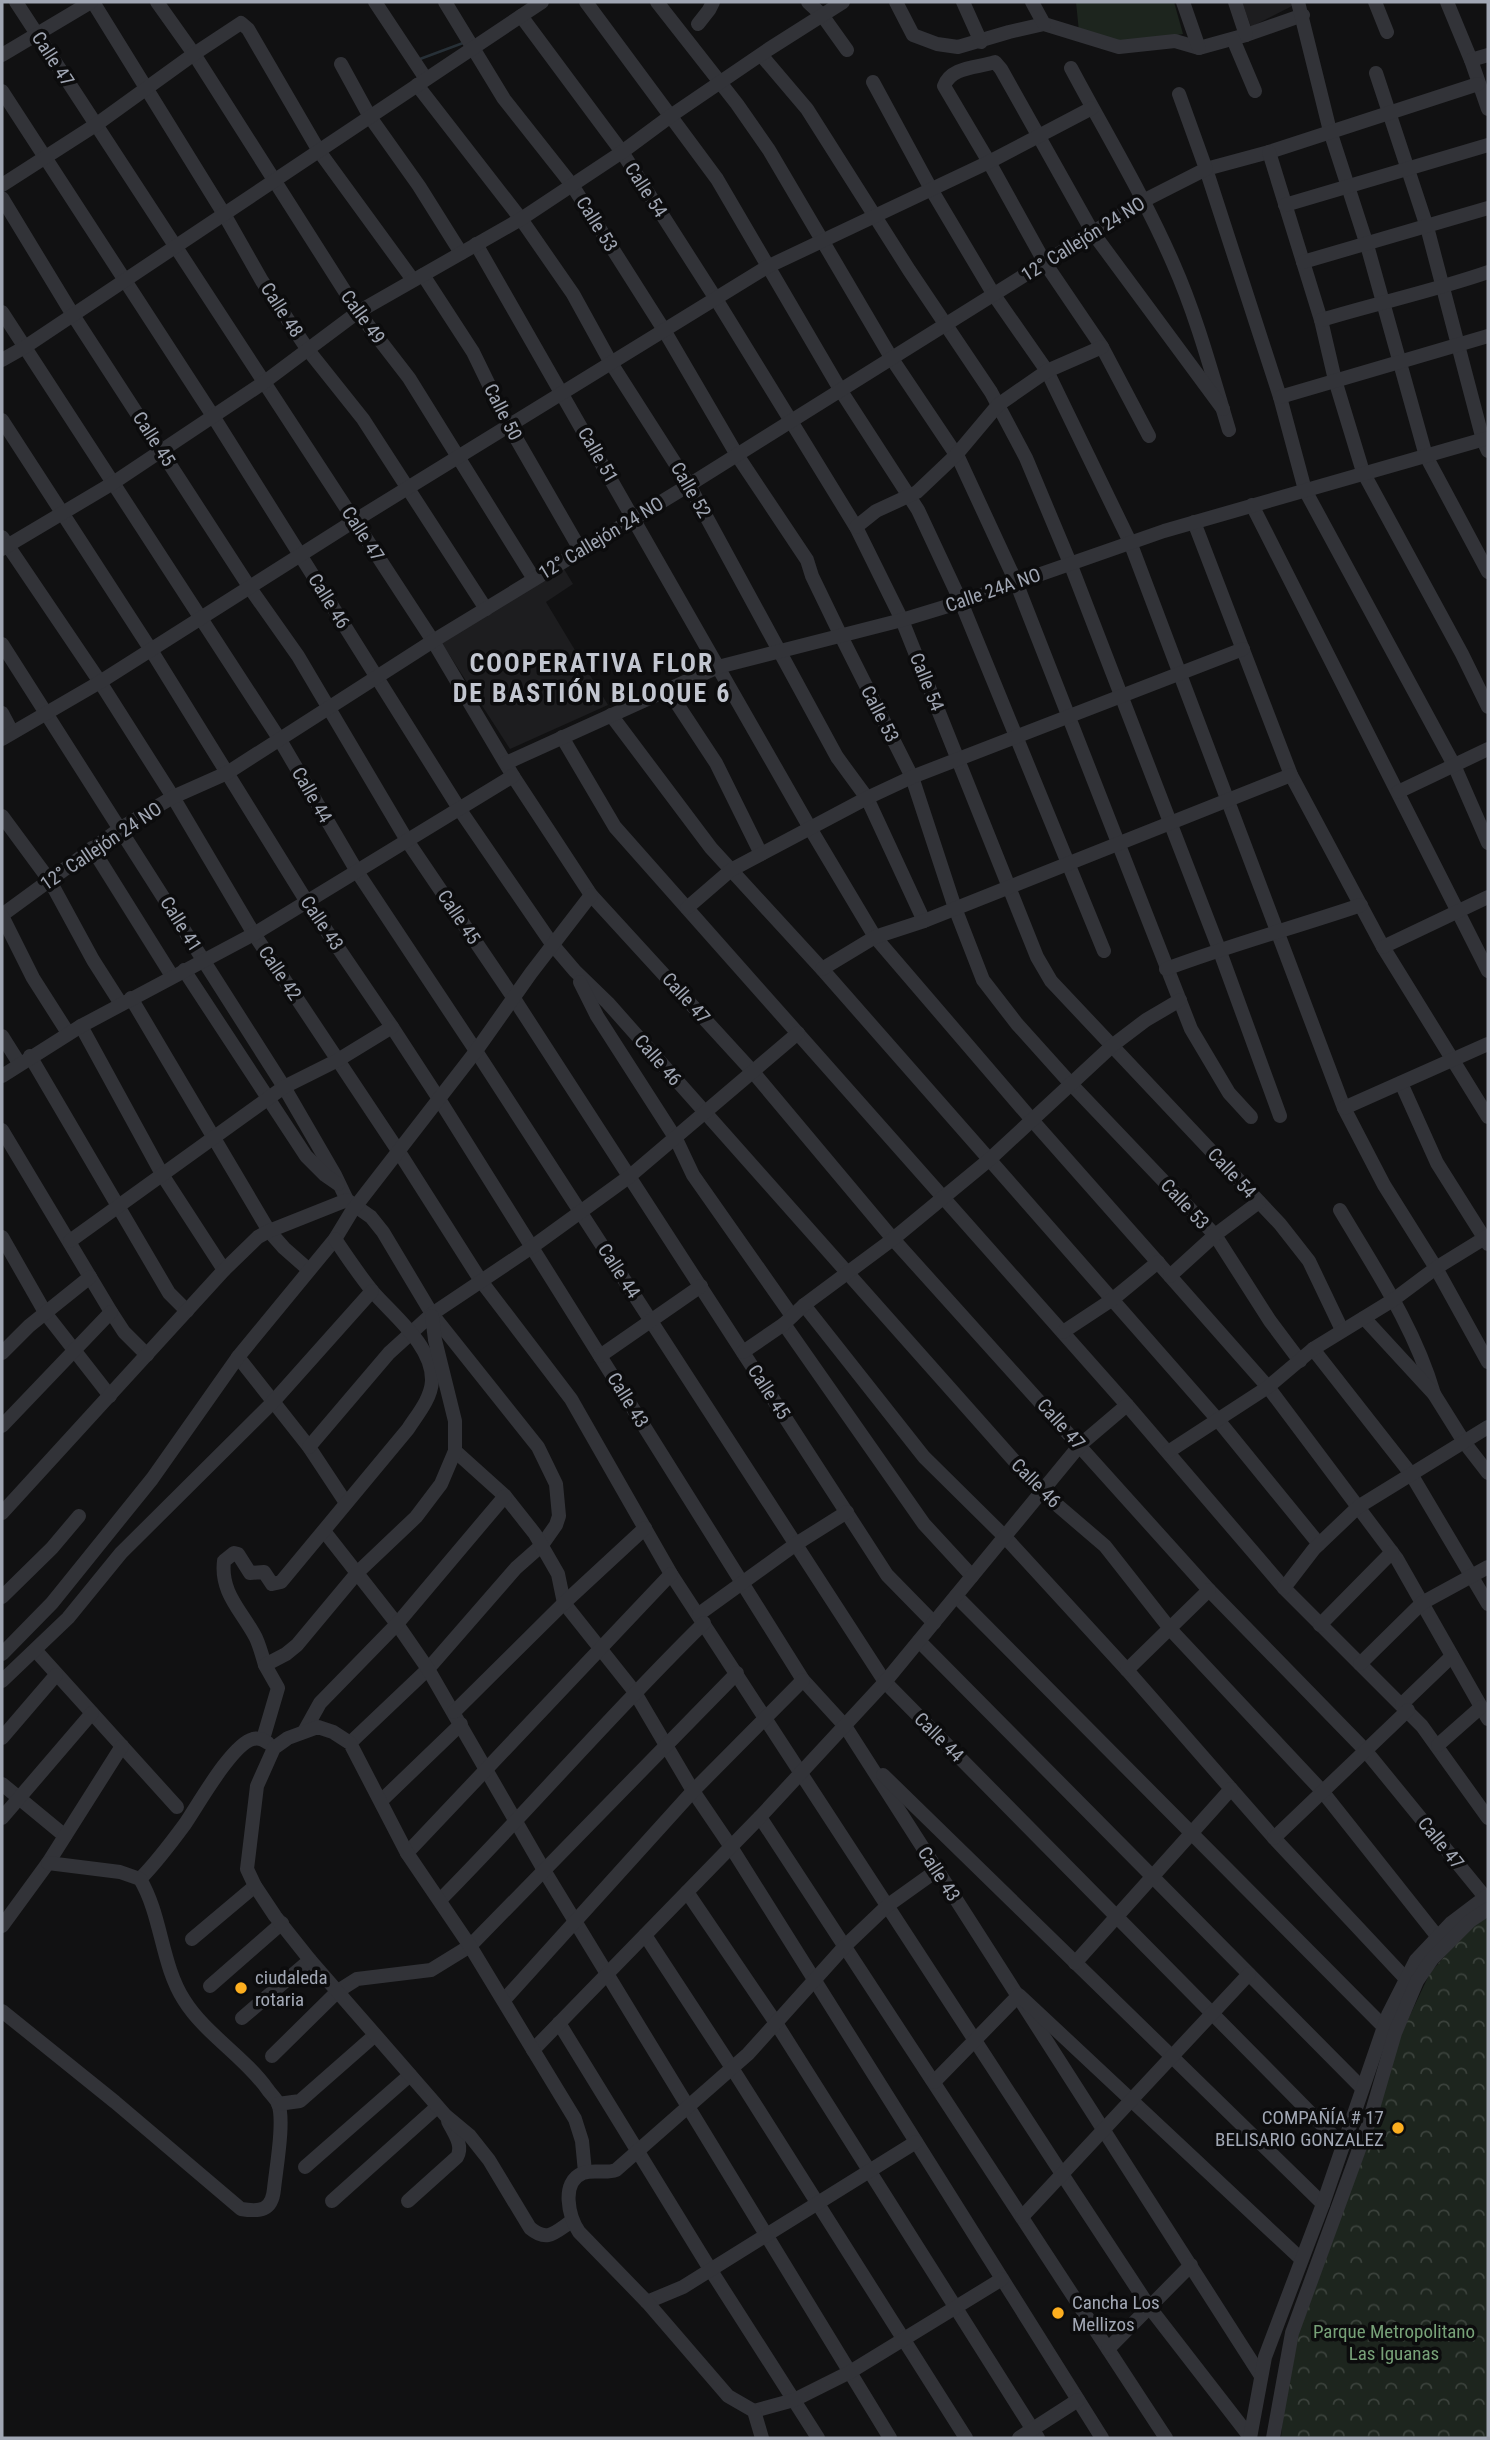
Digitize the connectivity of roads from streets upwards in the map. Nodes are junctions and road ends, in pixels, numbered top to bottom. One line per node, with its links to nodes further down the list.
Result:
1 (16, 2): 25 (street, Calle 47)
2 (92, 2): 25 (street); 43 (street, Calle 48)
3 (157, 2): 32 (street, Calle 49)
4 (375, 2): 39 (street, Calle 52)
5 (444, 2): 28 (street, Calle 53)
6 (542, 2): 21 (street)
7 (586, 2): 50 (street)
8 (657, 2): 42 (street)
9 (713, 2): 22 (street)
10 (808, 2): 20 (street)
11 (843, 2): 20 (street)
12 (896, 2): 27 (street)
13 (963, 2): 27 (street)
14 (1032, 2): 23 (street)
15 (1183, 2): 29 (street)
16 (1236, 2): 26 (street)
17 (1375, 2): 24 (street)
18 (1447, 2): 35 (street)
19 (1301, 8): 26 (street); 53 (street)
20 (822, 15): 30 (street); 31 (street)
21 (521, 16): 28 (street); 57 (street, Calle 54)
22 (698, 23)
23 (1044, 24): 27 (street); 29 (street)
24 (1387, 32)
25 (37, 34): 33 (street); 52 (street, Calle 47)
26 (1240, 37): 29 (street); 45 (street)
27 (981, 42)
28 (473, 48): 39 (street); 64 (street, Calle 53)
29 (1199, 48)
30 (847, 50)
31 (766, 52): 42 (street); 73 (street)
32 (194, 54): 43 (street); 56 (street, Calle 50); 63 (street, Calle 49)
33 (2, 55)
34 (1488, 55): 35 (street)
35 (1471, 60): 41 (street)
36 (341, 64): 51 (street)
37 (1071, 68): 47 (street)
38 (1376, 73): 49 (street)
39 (422, 82): 51 (street); 74 (street, Calle 52)
40 (873, 82): 67 (street)
41 (1478, 83): 48 (street); 49 (street, 12° Callejón 24 NO)
42 (719, 84): 50 (street); 77 (street)
43 (148, 88): 52 (street); 72 (street, Calle 48)
44 (2, 91): 59 (street, Calle 46)
45 (1255, 91)
46 (1179, 94): 61 (street)
47 (1092, 108): 54 (street); 69 (street)
48 (1488, 109)
49 (1389, 113): 53 (street, 12° Callejón 24 NO); 62 (street)
50 (671, 115): 57 (street); 84 (street)
51 (370, 117): 56 (street); 81 (street)
52 (97, 124): 59 (street); 80 (street, Calle 47)
53 (1330, 131): 58 (street, 12° Callejón 24 NO); 66 (street)
54 (1038, 135): 60 (street); 60 (street); 76 (street)
55 (1488, 145): 62 (street)
56 (318, 151): 63 (street); 86 (street, Calle 50)
57 (622, 152): 64 (street); 90 (street, Calle 54)
58 (1269, 152): 61 (street, 12° Callejón 24 NO); 70 (street)
59 (44, 158): 65 (street); 87 (street, Calle 46)
60 (989, 162): 67 (street); 83 (street)
61 (1206, 169): 69 (street, 12° Callejón 24 NO); 112 (street)
62 (1408, 170): 66 (street); 75 (street)
63 (273, 181): 72 (street); 93 (street, Calle 49)
64 (572, 185): 74 (street); 97 (street, Calle 53)
65 (2, 186)
66 (1347, 186): 70 (street); 79 (street)
67 (931, 189): 73 (street); 89 (street)
68 (2, 198): 94 (street, Calle 45)
69 (1143, 201): 76 (street, 12° Callejón 24 NO); 114 (street)
70 (1285, 205): 82 (street)
71 (1488, 208): 75 (street)
72 (224, 214): 80 (street); 102 (street, Calle 48)
73 (875, 216): 77 (street); 96 (street)
74 (521, 219): 78 (street); 106 (street, Calle 52)
75 (1427, 228): 79 (street); 88 (street)
76 (1093, 233): 83 (street, 12° Callejón 24 NO); 114 (street)
77 (822, 241): 84 (street); 103 (street)
78 (476, 244): 81 (street); 111 (street, Calle 51)
79 (1367, 245): 82 (street); 91 (street)
80 (174, 247): 87 (street); 109 (street, Calle 47)
81 (461, 253): 86 (street)
82 (1303, 262): 95 (street)
83 (1045, 263): 89 (street, 12° Callejón 24 NO); 101 (street)
84 (767, 267): 90 (street); 110 (street)
85 (1488, 272): 88 (street)
86 (418, 278): 93 (street); 118 (street, Calle 50)
87 (124, 281): 94 (street); 115 (street, Calle 46)
88 (1442, 288): 91 (street); 99 (street)
89 (994, 295): 96 (street, 12° Callejón 24 NO); 107 (street)
90 (716, 299): 97 (street); 117 (street, Calle 54)
91 (1383, 302): 95 (street); 105 (street)
92 (2, 312): 100 (street, Calle 44)
93 (358, 312): 102 (street); 126 (street, Calle 49)
94 (73, 315): 100 (street); 122 (street, Calle 45)
95 (1321, 320): 108 (street)
96 (946, 325): 103 (street, 12° Callejón 24 NO); 113 (street)
97 (664, 330): 106 (street); 123 (street, Calle 53)
98 (1488, 335): 99 (street)
99 (1459, 345): 105 (street); 121 (street)
100 (24, 347): 104 (street); 128 (street, Calle 44)
101 (1102, 347): 107 (street); 120 (street)
102 (308, 349): 109 (street); 130 (street, Calle 48)
103 (892, 359): 110 (street, 12° Callejón 24 NO); 124 (street)
104 (2, 360)
105 (1400, 362): 108 (street); 125 (street)
106 (611, 363): 111 (street); 129 (street, Calle 52)
107 (1047, 370): 113 (street); 139 (street)
108 (1335, 380): 112 (street); 127 (street)
109 (263, 383): 115 (street); 136 (street, Calle 47)
110 (841, 391): 117 (street, 12° Callejón 24 NO); 132 (street)
111 (562, 393): 118 (street); 135 (street, Calle 51)
112 (1280, 397): 131 (street)
113 (998, 405): 124 (street); 143 (street)
114 (1223, 409): 119 (street)
115 (213, 416): 122 (street); 142 (street, Calle 46)
116 (2, 420): 134 (street, Calle 43)
117 (790, 422): 123 (street, 12° Callejón 24 NO); 138 (street, Calle 54)
118 (509, 426): 126 (street); 141 (street, Calle 50)
119 (1229, 430)
120 (1149, 436)
121 (1486, 443): 125 (street, Calle 24A NO)
122 (162, 450): 128 (street); 147 (street, Calle 45)
123 (737, 455): 129 (street, 12° Callejón 24 NO); 152 (street, Calle 53)
124 (956, 455): 132 (street); 146 (street)
125 (1426, 456): 127 (street, Calle 24A NO); 144 (street)
126 (459, 457): 130 (street); 145 (street, Calle 49)
127 (1363, 472): 131 (street, Calle 24A NO); 164 (street)
128 (113, 483): 134 (street); 150 (street, Calle 44)
129 (690, 485): 135 (street, 12° Callejón 24 NO); 157 (street, Calle 52)
130 (408, 488): 136 (street); 149 (street, Calle 48)
131 (1305, 491): 133 (street, Calle 24A NO); 176 (street)
132 (909, 496): 138 (street); 148 (street)
133 (1252, 505): 137 (street, Calle 24A NO); 181 (street)
134 (62, 513): 140 (street); 156 (street, Calle 43)
135 (634, 519): 141 (street, 12° Callejón 24 NO); 158 (street, Calle 51)
136 (354, 521): 142 (street); 153 (street, Calle 47)
137 (1194, 522): 139 (street, Calle 24A NO); 155 (street)
138 (856, 527): 151 (street, Calle 54)
139 (1130, 542): 143 (street, Calle 24A NO); 159 (street)
140 (4, 544): 161 (street, Calle 42)
141 (581, 551): 145 (street, 12° Callejón 24 NO)
142 (300, 556): 147 (street); 160 (street, Calle 46)
143 (1070, 563): 146 (street, Calle 24A NO); 163 (street)
144 (1488, 572)
145 (534, 579): 149 (street, 12° Callejón 24 NO)
146 (1016, 582): 148 (street, Calle 24A NO); 169 (street)
147 (250, 588): 150 (street); 165 (street, Calle 45)
148 (961, 602): 151 (street, Calle 24A NO); 172 (street)
149 (486, 609): 153 (street, 12° Callejón 24 NO)
150 (200, 619): 156 (street); 173 (street, Calle 44)
151 (902, 620): 152 (street, Calle 24A NO); 175 (street, Calle 54)
152 (841, 636): 157 (street, Calle 24A NO); 180 (street, Calle 53)
153 (433, 641): 160 (street, 12° Callejón 24 NO); 177 (street, Calle 47)
154 (2, 644): 167 (street, Calle 41)
155 (1243, 649): 159 (street); 179 (street)
156 (151, 650): 161 (street); 178 (street, Calle 43)
157 (779, 652): 158 (street, Calle 24A NO); 183 (street, Calle 52)
158 (718, 667): 162 (street, Calle 24A NO); 189 (street, Calle 51)
159 (1179, 674): 163 (street); 184 (street)
160 (376, 678): 165 (street, 12° Callejón 24 NO); 185 (street, Calle 46)
161 (100, 682): 167 (street); 182 (street, Calle 42)
162 (668, 690): 168 (street, Calle 24A NO); 194 (street)
163 (1121, 696): 169 (street); 187 (street)
164 (1488, 707)
165 (328, 709): 173 (street, 12° Callejón 24 NO); 190 (street, Calle 45)
166 (2, 713): 170 (street)
167 (47, 713): 170 (street); 188 (street, Calle 41)
168 (611, 715): 171 (street, Calle 24A NO); 196 (street)
169 (1069, 716): 172 (street); 192 (street)
170 (7, 736)
171 (562, 737): 177 (street, Calle 24A NO); 204 (street)
172 (1016, 737): 175 (street); 195 (street)
173 (280, 740): 178 (street, 12° Callejón 24 NO); 197 (street, Calle 44)
174 (1488, 749): 176 (street)
175 (958, 759): 180 (street); 199 (street, Calle 54)
176 (1454, 765): 181 (street); 191 (street)
177 (510, 770): 185 (street, Calle 24A NO); 200 (street, Calle 47)
178 (227, 773): 182 (street, 12° Callejón 24 NO); 202 (street, Calle 43)
179 (1291, 775): 184 (street); 203 (street)
180 (912, 777): 183 (street); 205 (street, Calle 53)
181 (1398, 792): 206 (street)
182 (173, 797): 188 (street, 12° Callejón 24 NO); 210 (street, Calle 42)
183 (867, 798): 189 (street); 208 (street, Calle 52)
184 (1227, 800): 187 (street); 209 (street)
185 (460, 810): 190 (street, Calle 24A NO); 212 (street, Calle 46)
186 (2, 816): 198 (street)
187 (1169, 823): 192 (street); 214 (street)
188 (121, 828): 193 (street, 12° Callejón 24 NO); 216 (street, Calle 41)
189 (810, 828): 194 (street); 211 (street, Calle 51)
190 (408, 842): 197 (street, Calle 24A NO); 222 (street, Calle 45)
191 (1488, 842)
192 (1119, 843): 195 (street); 218 (street)
193 (92, 848): 198 (street, 12° Callejón 24 NO); 221 (street)
194 (761, 854): 196 (street)
195 (1068, 863): 199 (street); 215 (street)
196 (731, 870): 204 (street); 217 (street)
197 (358, 873): 202 (street, Calle 24A NO); 231 (street, Calle 44)
198 (50, 881): 207 (street, 12° Callejón 24 NO); 224 (street)
199 (1009, 887): 205 (street); 230 (street, Calle 54)
200 (591, 895): 212 (street); 235 (street, Calle 47)
201 (1488, 897): 206 (street)
202 (307, 902): 210 (street, Calle 24A NO); 225 (street, Calle 43)
203 (1361, 905): 209 (street); 213 (street)
204 (687, 908): 227 (street)
205 (955, 908): 208 (street); 238 (street, Calle 53)
206 (1458, 912): 213 (street); 220 (street)
207 (2, 915): 226 (street)
208 (924, 921): 211 (street)
209 (1278, 933): 214 (street); 242 (street)
210 (254, 934): 216 (street, Calle 24A NO); 234 (street, Calle 42)
211 (875, 937): 217 (street); 247 (street, Calle 51)
212 (552, 944): 219 (street, Calle 46); 222 (street)
213 (1383, 947): 232 (street)
214 (1219, 949): 218 (street); 244 (street)
215 (1104, 951)
216 (203, 959): 221 (street, Calle 24A NO); 239 (street, Calle 41)
217 (822, 969): 252 (street)
218 (1166, 969): 223 (street)
219 (575, 971): 243 (street, Calle 46); 250 (street)
220 (1488, 971)
221 (178, 973): 224 (street, Calle 24A NO); 241 (street)
222 (513, 997): 231 (street); 254 (street, Calle 45)
223 (1180, 1000): 230 (street); 246 (street)
224 (126, 1001): 226 (street, Calle 24A NO); 249 (street)
225 (393, 1027): 234 (street); 240 (street, Calle 43)
226 (75, 1030): 233 (street, Calle 24A NO); 253 (street)
227 (798, 1033): 235 (street); 256 (street)
228 (2, 1036): 233 (street)
229 (1488, 1044): 232 (street)
230 (1113, 1045): 238 (street); 257 (street, Calle 54)
231 (476, 1051): 240 (street); 261 (street, Calle 44)
232 (1453, 1059): 237 (street); 245 (street)
233 (24, 1060): 236 (street, Calle 24A NO); 259 (street)
234 (338, 1060): 239 (street); 251 (street, Calle 42)
235 (753, 1072): 243 (street); 266 (street, Calle 47)
236 (2, 1076)
237 (1401, 1083): 242 (street); 267 (street)
238 (1071, 1084): 247 (street); 263 (street, Calle 53)
239 (284, 1087): 241 (street); 255 (street, Calle 41)
240 (439, 1099): 251 (street); 269 (street, Calle 43)
241 (268, 1100): 249 (street); 255 (street)
242 (1344, 1108): 271 (street)
243 (705, 1114): 250 (street); 274 (street, Calle 46)
244 (1280, 1116)
245 (1488, 1117)
246 (1251, 1118)
247 (1032, 1120): 252 (street); 270 (street, Calle 51)
248 (2, 1130): 268 (street)
249 (215, 1138): 253 (street); 262 (street)
250 (676, 1139): 254 (street); 288 (street)
251 (399, 1152): 258 (street); 277 (street, Calle 42)
252 (990, 1159): 256 (street); 280 (street)
253 (163, 1175): 259 (street); 272 (street)
254 (630, 1176): 261 (street); 278 (street, Calle 45)
255 (339, 1184): 258 (street, Calle 41)
256 (942, 1197): 266 (street); 291 (street)
257 (1259, 1202): 263 (street); 290 (street, Calle 54)
258 (352, 1203): 262 (street); 265 (street); 286 (street, Calle 41)
259 (118, 1207): 268 (street); 283 (street)
260 (1339, 1210): 281 (street)
261 (580, 1211): 269 (street); 289 (street, Calle 44)
262 (269, 1231): 272 (street); 273 (street)
263 (1215, 1235): 275 (street); 300 (street, Calle 53)
264 (2, 1237): 285 (street)
265 (335, 1239): 273 (street); 279 (street)
266 (892, 1239): 274 (street); 311 (street, Calle 47)
267 (1487, 1240): 271 (street)
268 (70, 1241): 276 (street)
269 (532, 1247): 277 (street); 298 (street, Calle 43)
270 (1158, 1262): 275 (street, Calle 51); 280 (street)
271 (1436, 1268): 281 (street); 301 (street)
272 (224, 1270): 283 (street)
273 (309, 1270): 299 (street)
274 (846, 1273): 282 (street); 317 (street, Calle 46)
275 (1170, 1276): 302 (street, Calle 51)
276 (90, 1277): 284 (street); 285 (street)
277 (481, 1281): 286 (street); 324 (street, Calle 42)
278 (701, 1286): 289 (street); 295 (street, Calle 45)
279 (372, 1290): 292 (street); 305 (street)
280 (1113, 1299): 291 (street); 307 (street)
281 (1393, 1300): 287 (street); 303 (street)
282 (804, 1305): 288 (street); 326 (street)
283 (187, 1311): 297 (street)
284 (111, 1312): 293 (street); 297 (street)
285 (46, 1314): 293 (street); 296 (street)
286 (432, 1314): 292 (street); 313 (street); 328 (street)
287 (1364, 1318): 290 (street); 303 (street)
288 (788, 1320): 295 (street); 334 (street)
289 (651, 1321): 298 (street); 327 (street, Calle 44)
290 (1342, 1330): 294 (street)
291 (1063, 1332): 306 (street)
292 (410, 1333): 312 (street); 319 (street)
293 (75, 1349): 304 (street); 308 (street)
294 (1313, 1349): 300 (street); 316 (street)
295 (743, 1352): 321 (street, Calle 45)
296 (2, 1353)
297 (147, 1355): 304 (street)
298 (600, 1356): 336 (street, Calle 43)
299 (238, 1357): 305 (street); 352 (street)
300 (1300, 1361): 302 (street)
301 (1488, 1362)
302 (1268, 1387): 307 (street); 320 (street, Calle 51)
303 (1434, 1394): 310 (street)
304 (110, 1396): 322 (street)
305 (272, 1402): 312 (street); 351 (street)
306 (1127, 1405): 311 (street); 314 (street)
307 (1218, 1420): 314 (street); 329 (street)
308 (2, 1426)
309 (1488, 1427): 310 (street)
310 (1464, 1442): 315 (street); 316 (street)
311 (1080, 1445): 317 (street); 338 (street, Calle 47)
312 (309, 1447): 319 (street)
313 (455, 1451): 318 (street); 332 (street)
314 (1168, 1452): 337 (street)
315 (1488, 1473)
316 (1411, 1475): 320 (street); 335 (street)
317 (1042, 1492): 326 (street); 348 (street, Calle 46)
318 (505, 1496): 328 (street); 346 (street)
319 (346, 1503): 325 (street)
320 (1358, 1507): 329 (street); 330 (street, Calle 51)
321 (847, 1512): 327 (street); 345 (street, Calle 45)
322 (2, 1513)
323 (79, 1516): 340 (street)
324 (645, 1528): 333 (street, Calle 42); 341 (street)
325 (324, 1531): 332 (street); 355 (street)
326 (1005, 1537): 334 (street); 357 (street)
327 (796, 1544): 336 (street); 362 (street, Calle 44)
328 (542, 1545): 341 (street); 356 (street)
329 (1319, 1545): 337 (street)
330 (1392, 1552): 342 (street, Calle 51); 347 (street)
331 (1488, 1567): 335 (street)
332 (357, 1573): 346 (street); 355 (street)
333 (671, 1574): 344 (street, Calle 42); 350 (street)
334 (972, 1576): 339 (street)
335 (1472, 1576): 342 (street); 343 (street)
336 (743, 1583): 344 (street); 361 (street, Calle 43)
337 (1284, 1588): 347 (street)
338 (1209, 1590): 348 (street); 377 (street, Calle 47)
339 (956, 1596): 345 (street); 392 (street)
340 (2, 1597)
341 (564, 1603): 350 (street); 367 (street)
342 (1422, 1603): 353 (street, Calle 51); 354 (street)
343 (1488, 1604)
344 (701, 1618): 358 (street, Calle 42); 363 (street)
345 (934, 1623): 349 (street)
346 (397, 1624): 356 (street); 370 (street)
347 (1320, 1625): 354 (street)
348 (1171, 1630): 357 (street); 384 (street, Calle 46)
349 (919, 1642): 362 (street); 400 (street)
350 (602, 1649): 363 (street); 379 (street)
351 (36, 1651): 359 (street); 360 (street)
352 (2, 1654)
353 (1452, 1656): 364 (street); 366 (street, Calle 51)
354 (1360, 1664): 364 (street)
355 (265, 1665): 372 (street)
356 (429, 1669): 367 (street); 373 (street)
357 (1127, 1671): 382 (street)
358 (737, 1673): 368 (street, Calle 42); 376 (street)
359 (4, 1675)
360 (56, 1675): 365 (street); 371 (street)
361 (803, 1680): 368 (street); 369 (street, Calle 43)
362 (885, 1682): 369 (street); 407 (street, Calle 44)
363 (634, 1691): 376 (street); 391 (street)
364 (1405, 1707): 374 (street); 377 (street)
365 (92, 1713): 375 (street); 385 (street)
366 (1484, 1713): 374 (street)
367 (457, 1718): 379 (street); 386 (street)
368 (766, 1719): 380 (street, Calle 42); 383 (street)
369 (845, 1726): 378 (street, Calle 43); 380 (street)
370 (305, 1730): 372 (street); 373 (street)
371 (2, 1738)
372 (268, 1743): 401 (street); 402 (street)
373 (350, 1743): 386 (street)
374 (1438, 1745): 390 (street)
375 (122, 1746): 387 (street); 393 (street)
376 (666, 1748): 383 (street); 399 (street)
377 (1365, 1750): 384 (street); 405 (street, Calle 47)
378 (866, 1759): 398 (street, Calle 43); 417 (street)
379 (485, 1770): 391 (street); 396 (street)
380 (801, 1773): 388 (street); 406 (street, Calle 42)
381 (2, 1784): 385 (street)
382 (1231, 1789): 392 (street); 394 (street)
383 (692, 1791): 395 (street); 408 (street)
384 (1322, 1791): 394 (street); 412 (street, Calle 46)
385 (20, 1798): 389 (street); 393 (street)
386 (381, 1801): 396 (street)
387 (177, 1807)
388 (760, 1817): 395 (street); 415 (street)
389 (2, 1818)
390 (1488, 1818)
391 (516, 1823): 399 (street); 404 (street)
392 (1191, 1833): 400 (street); 431 (street)
393 (65, 1836): 397 (street)
394 (1274, 1838): 420 (street)
395 (731, 1847): 403 (street); 421 (street)
396 (407, 1853): 404 (street)
397 (48, 1863): 401 (street); 410 (street)
398 (936, 1871): 406 (street); 424 (street, Calle 43)
399 (545, 1872): 408 (street); 414 (street)
400 (1152, 1877): 407 (street); 419 (street)
401 (140, 1879): 442 (street)
402 (255, 1886): 409 (street); 413 (street)
403 (687, 1892): 411 (street); 430 (street)
404 (440, 1900): 414 (street)
405 (1487, 1900): 412 (street); 446 (street)
406 (887, 1906): 415 (street); 433 (street, Calle 42)
407 (1116, 1916): 417 (street); 427 (street, Calle 44)
408 (576, 1922): 418 (street); 425 (street)
409 (282, 1923): 416 (street); 422 (street)
410 (2, 1926)
411 (645, 1935): 418 (street); 437 (street)
412 (1437, 1936): 420 (street)
413 (192, 1939)
414 (470, 1946): 423 (street); 425 (street)
415 (845, 1946): 421 (street); 439 (street)
416 (310, 1959): 423 (street); 428 (street)
417 (1075, 1963): 436 (street)
418 (607, 1974): 429 (street); 443 (street)
419 (1249, 1974): 427 (street); 440 (street)
420 (1406, 1979): 431 (street)
421 (814, 1980): 430 (street); 448 (street)
422 (210, 1986)
423 (338, 1991): 432 (street); 435 (street)
424 (1018, 1995): 433 (street); 441 (street); 447 (street, Calle 43)
425 (504, 2000): 434 (street)
426 (2, 2011): 442 (street)
427 (1212, 2013): 436 (street); 449 (street, Calle 44)
428 (242, 2018)
429 (559, 2023): 434 (street); 450 (street)
430 (776, 2023): 437 (street); 452 (street)
431 (1384, 2027): 440 (street)
432 (374, 2036): 438 (street); 442 (street)
433 (975, 2040): 439 (street); 454 (street, Calle 42)
434 (533, 2050): 453 (street)
435 (272, 2056)
436 (1171, 2057): 441 (street); 458 (street)
437 (733, 2068): 443 (street); 457 (street)
438 (410, 2076): 444 (street); 451 (street)
439 (933, 2082): 459 (street)
440 (1362, 2088): 445 (street)
441 (1130, 2101): 447 (street); 462 (street)
442 (288, 2103)
443 (687, 2107): 450 (street); 461 (street)
444 (442, 2112): 455 (street); 456 (street); 460 (street)
445 (1352, 2117): 446 (street); 449 (street)
446 (1369, 2122): 485 (street)
447 (1102, 2130): 454 (street); 463 (street, Calle 43)
448 (916, 2142): 452 (street); 465 (street)
449 (1342, 2145): 458 (street)
450 (637, 2151): 453 (street); 464 (street)
451 (305, 2167)
452 (869, 2170): 457 (street); 467 (street)
453 (585, 2172): 460 (street)
454 (1062, 2174): 459 (street); 468 (street, Calle 42)
455 (332, 2201)
456 (408, 2202)
457 (817, 2203): 461 (street); 469 (street)
458 (1323, 2204): 462 (street)
459 (1022, 2217): 470 (street)
460 (572, 2221): 466 (street)
461 (765, 2235): 464 (street); 471 (street)
462 (1301, 2259): 472 (street)
463 (1191, 2266): 468 (street); 472 (street, Calle 43)
464 (710, 2269): 466 (street); 473 (street)
465 (1002, 2279): 467 (street); 474 (street)
466 (648, 2302): 475 (street)
467 (956, 2307): 469 (street); 476 (street)
468 (1150, 2308): 470 (street); 484 (street, Calle 42)
469 (903, 2339): 471 (street); 480 (street)
470 (1108, 2349): 483 (street)
471 (850, 2372): 473 (street); 479 (street)
472 (1261, 2376): 484 (street)
473 (794, 2400): 475 (street); 478 (street)
474 (1077, 2400): 476 (street); 482 (street)
475 (754, 2411): 477 (street)
476 (1035, 2434): 481 (street)
477 (762, 2438)
478 (818, 2438)
479 (890, 2438)
480 (966, 2438)
481 (1018, 2438)
482 (1102, 2438)
483 (1166, 2438)
484 (1250, 2438)
485 (1273, 2438)

